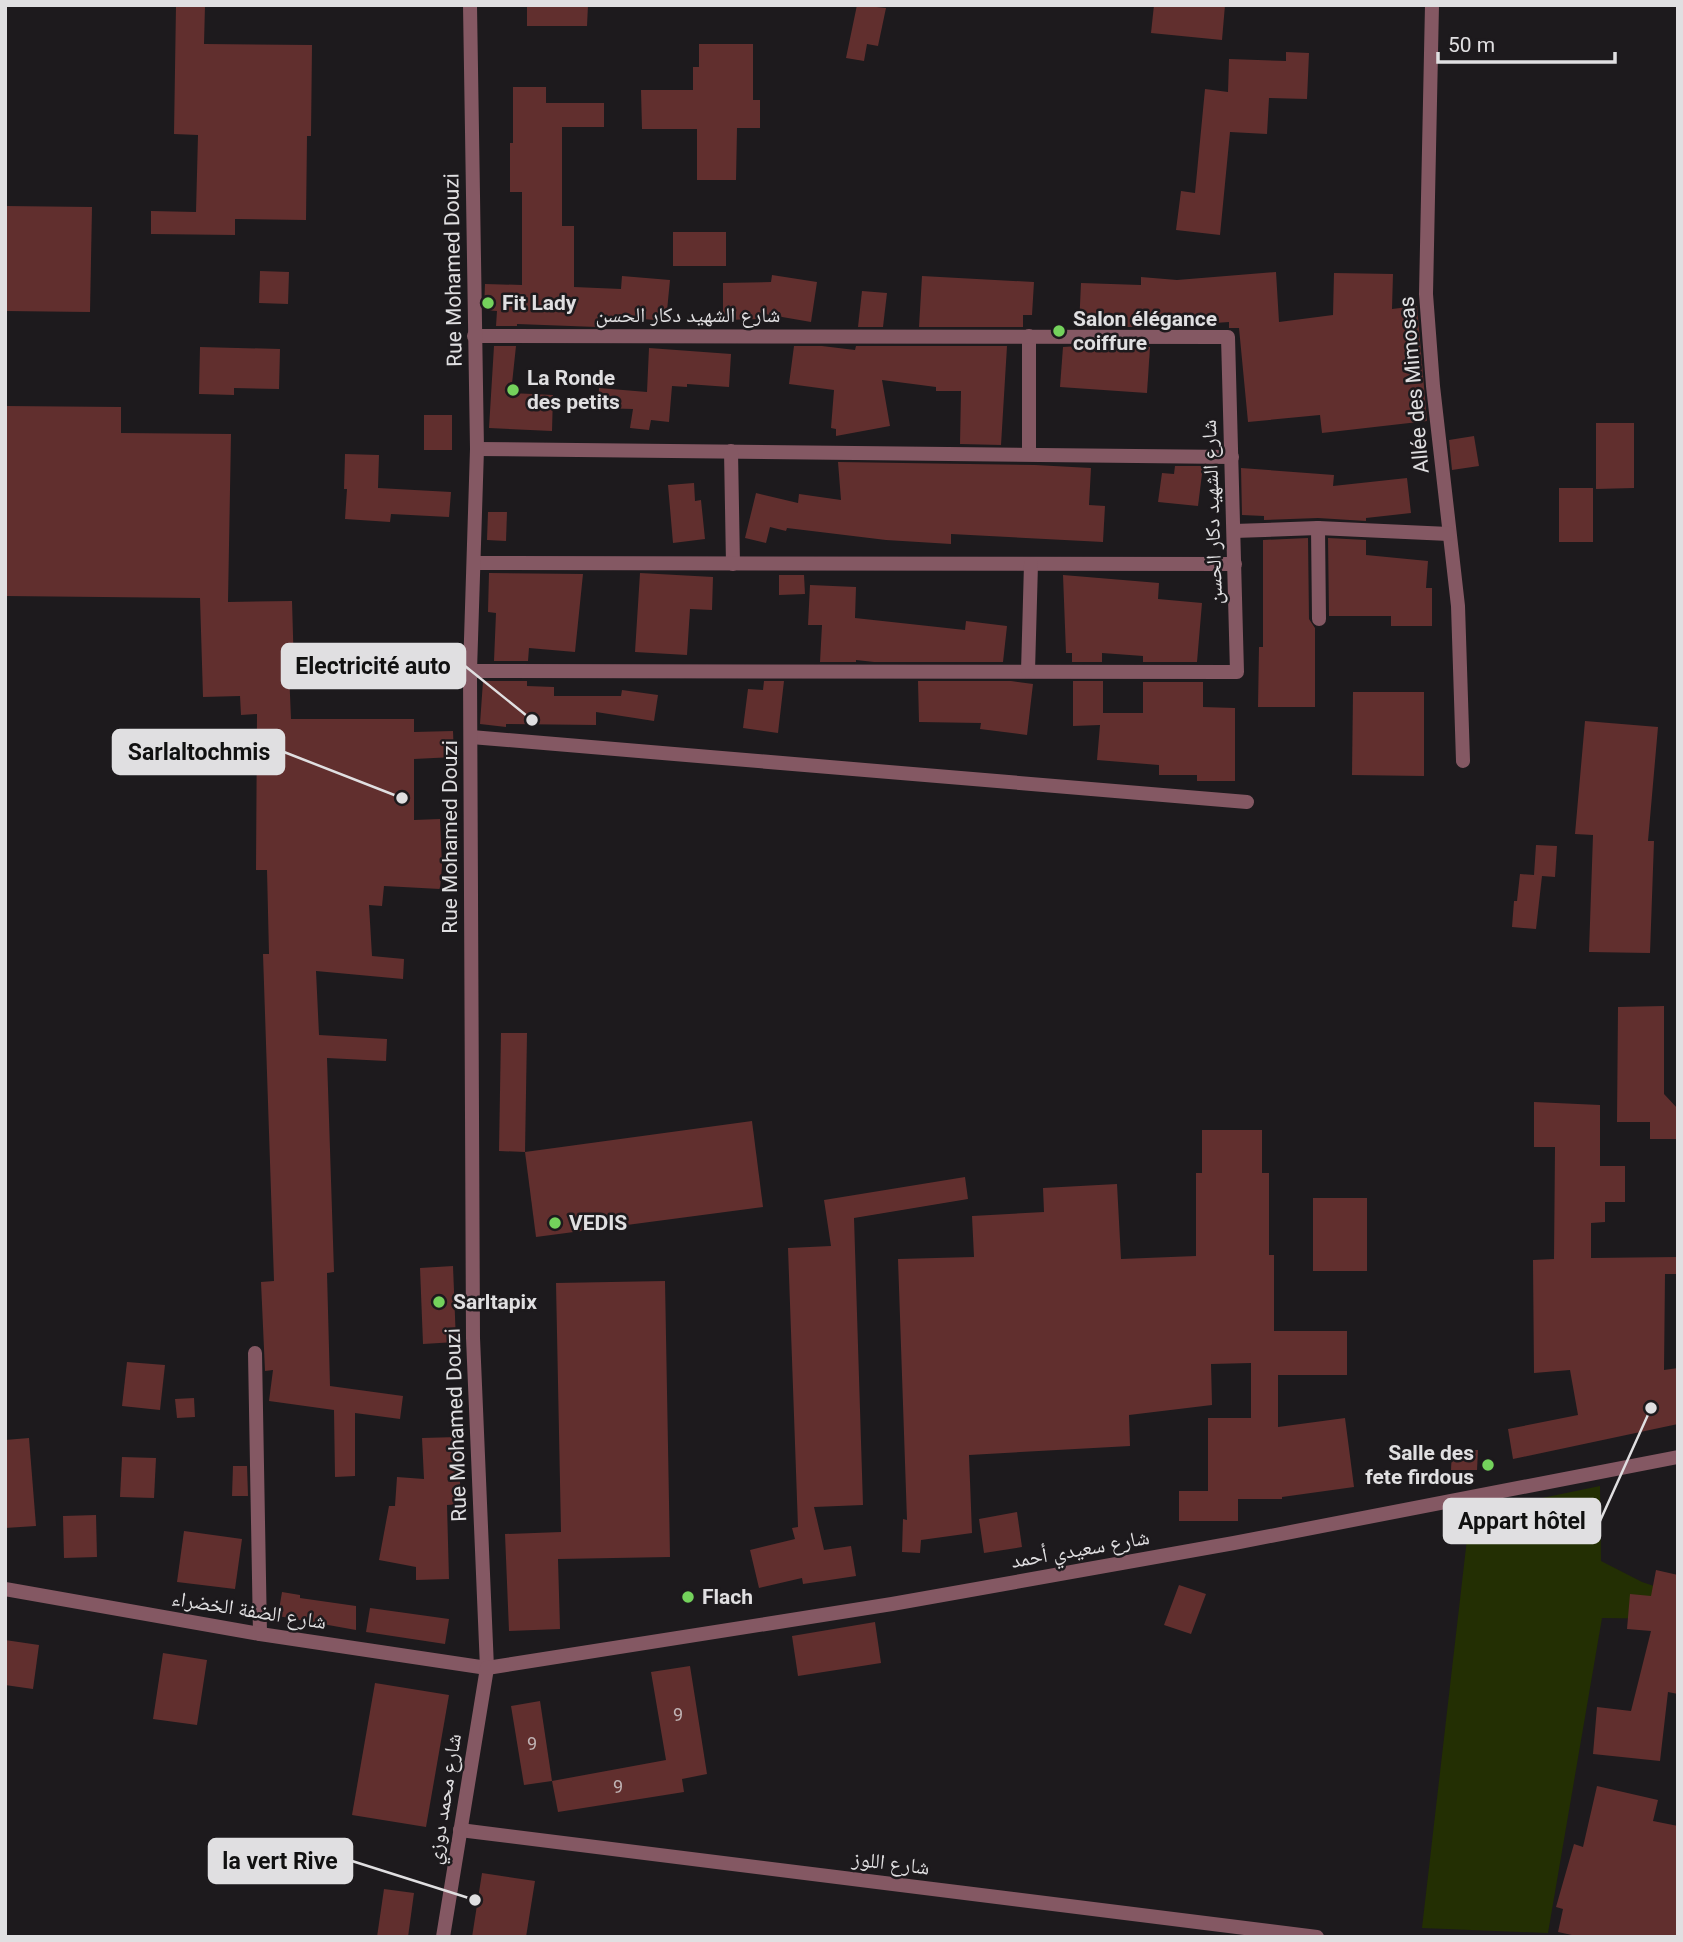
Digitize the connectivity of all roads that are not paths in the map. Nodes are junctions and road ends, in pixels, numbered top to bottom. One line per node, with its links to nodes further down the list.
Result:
1 (470, 5): 3 (street, Rue Mohamed Douzi)
2 (1432, 5): 11 (street, Allée des Mimosas)
3 (474, 336): 4 (street, شارع الشهيد دكار الحسن); 5 (street, Rue Mohamed Douzi)
4 (1029, 336): 7 (street); 8 (street, شارع الشهيد دكار الحسن)
5 (477, 449): 6 (street); 12 (street, Rue Mohamed Douzi)
6 (731, 451): 7 (street); 13 (street)
7 (1029, 454): 8 (street)
8 (1232, 457): 10 (street, شارع الشهيد دكار الحسن)
9 (1318, 528): 10 (street); 11 (street); 16 (street)
10 (1234, 531): 15 (street, شارع الشهيد دكار الحسن)
11 (1449, 534): 20 (street, Allée des Mimosas)
12 (474, 563): 13 (street); 17 (street, Rue Mohamed Douzi)
13 (733, 564): 14 (street)
14 (1031, 564): 15 (street); 18 (street)
15 (1235, 564): 18 (street, شارع الشهيد دكار الحسن)
16 (1319, 620)
17 (470, 671): 18 (street, شارع الشهيد دكار الحسن); 19 (street, Rue Mohamed Douzi)
18 (1028, 671)
19 (471, 737): 21 (street); 26 (street, Rue Mohamed Douzi)
20 (1463, 761)
21 (1247, 802)
22 (255, 1353): 25 (street)
23 (1678, 1457): 26 (street, شارع سعيدي أحمد)
24 (5, 1589): 25 (street, شارع الضفة الخضراء)
25 (260, 1634): 26 (street, شارع الضفة الخضراء)
26 (487, 1668): 27 (street, شارع محمد دوزي)
27 (460, 1830): 28 (street, شارع محمد دوزي); 29 (street, شارع اللوز)
28 (443, 1937)
29 (1317, 1937)

